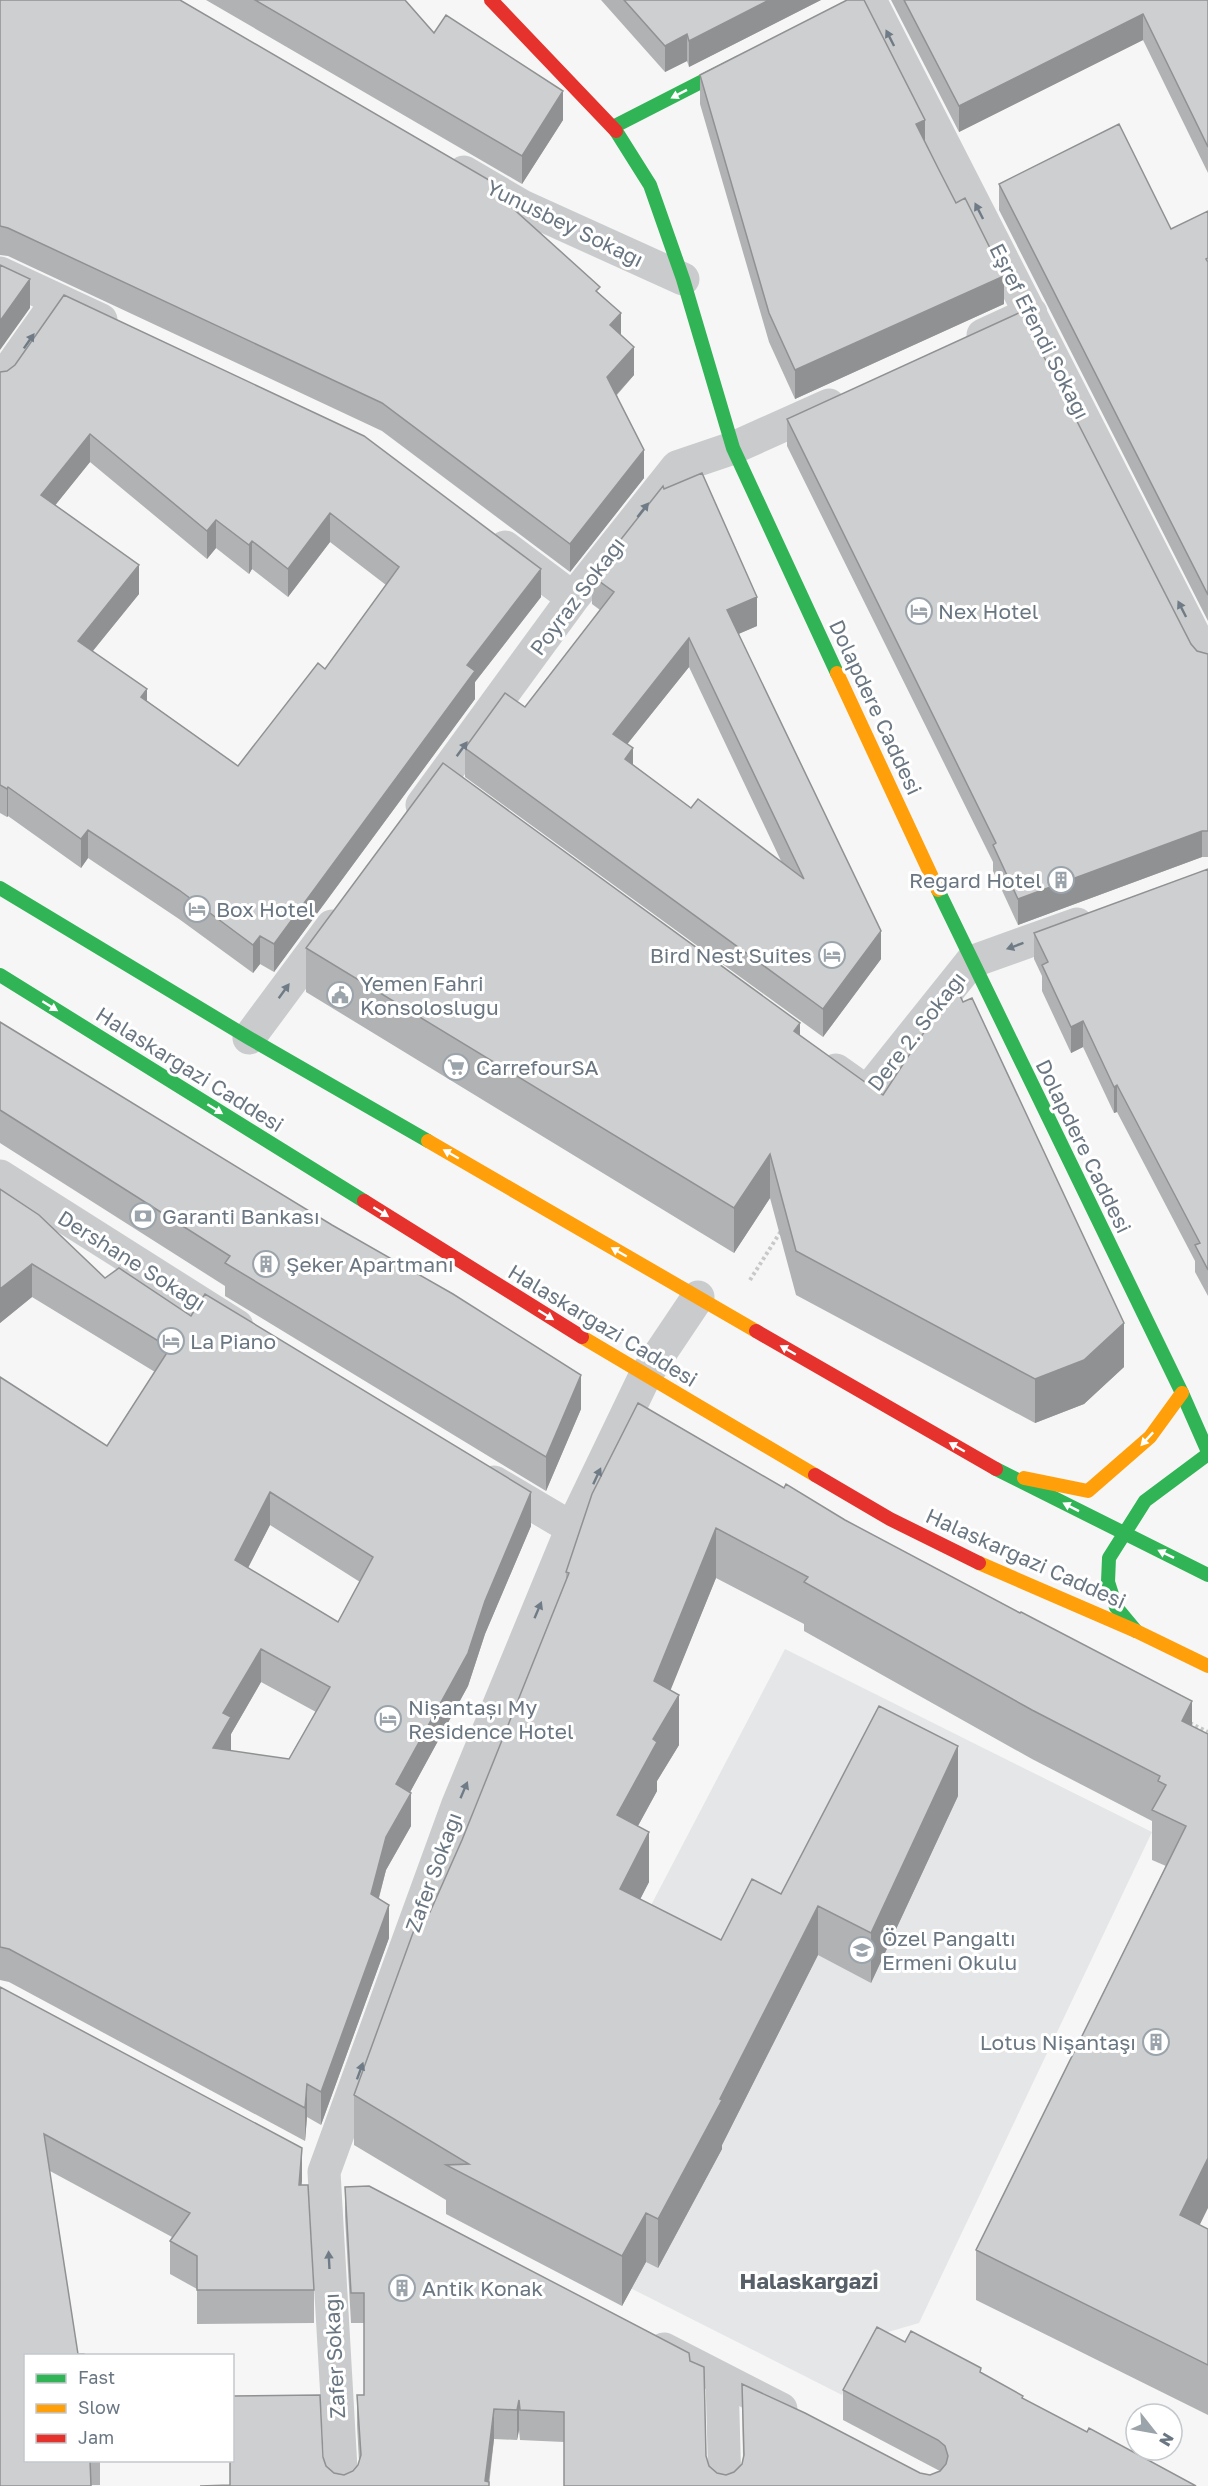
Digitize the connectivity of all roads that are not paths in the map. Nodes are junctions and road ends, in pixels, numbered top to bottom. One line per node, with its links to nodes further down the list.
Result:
1 (491, 0): 4 (main road, Dolapdere Caddesi)
2 (861, 2): 9 (street, Eşref Efendi Sokağı, one-way to 2)
3 (748, 58): 4 (main road, one-way to 4)
4 (613, 127): 7 (main road, Dolapdere Caddesi)
5 (443, 160): 7 (street, Yunusbey Sokağı)
6 (0, 273): 8 (street)
7 (683, 279): 14 (main road, Dolapdere Caddesi)
8 (58, 300): 10 (street); 12 (street, one-way to 8)
9 (1031, 314): 11 (street); 17 (street, Eşref Efendi Sokağı, one-way to 9)
10 (131, 334)
11 (957, 347)
12 (0, 382)
13 (861, 390): 14 (street, Poyraz Sokağı)
14 (733, 448): 16 (street, Poyraz Sokağı, one-way to 14); 24 (main road, Dolapdere Caddesi)
15 (478, 527): 16 (street)
16 (573, 598): 18 (street, Poyraz Sokağı, one-way to 16)
17 (1208, 662)
18 (439, 781): 19 (street); 20 (street, Poyraz Sokağı)
19 (467, 802)
20 (404, 829)
21 (0, 888): 26 (main road)
22 (348, 905): 26 (street, one-way to 22)
23 (1100, 915): 24 (street, Dere 2. Sokağı, one-way to 24)
24 (970, 963): 27 (street, Dere 2. Sokağı); 32 (main road, Dolapdere Caddesi)
25 (0, 975): 31 (main road, Halaskargazi Caddesi, one-way to 31)
26 (249, 1038): 29 (main road, one-way to 26)
27 (810, 1051)
28 (0, 1176): 30 (street, Dershane Sokağı)
29 (698, 1297): 31 (street, Zafer Sokağı); 35 (main road, one-way to 29)
30 (266, 1344)
31 (645, 1376): 36 (street, Zafer Sokağı, one-way to 31); 39 (main road, Halaskargazi Caddesi)
32 (1182, 1392): 33 (main road, Dolapdere Caddesi); 35 (main road, one-way to 35)
33 (1208, 1453): 37 (main road)
34 (470, 1467): 36 (street)
35 (1008, 1476): 37 (main road, one-way to 35)
36 (572, 1528): 42 (street, Zafer Sokağı, one-way to 36)
37 (1123, 1534): 38 (main road, one-way to 37); 39 (main road)
38 (1208, 1575)
39 (1136, 1631): 40 (main road, Halaskargazi Caddesi)
40 (1208, 1666)
41 (292, 2155): 42 (street)
42 (324, 2172): 43 (street); 47 (street, Zafer Sokağı, one-way to 42)
43 (355, 2188)
44 (638, 2335): 45 (street)
45 (722, 2379): 46 (street); 48 (street)
46 (805, 2422)
47 (342, 2486)
48 (725, 2486)

